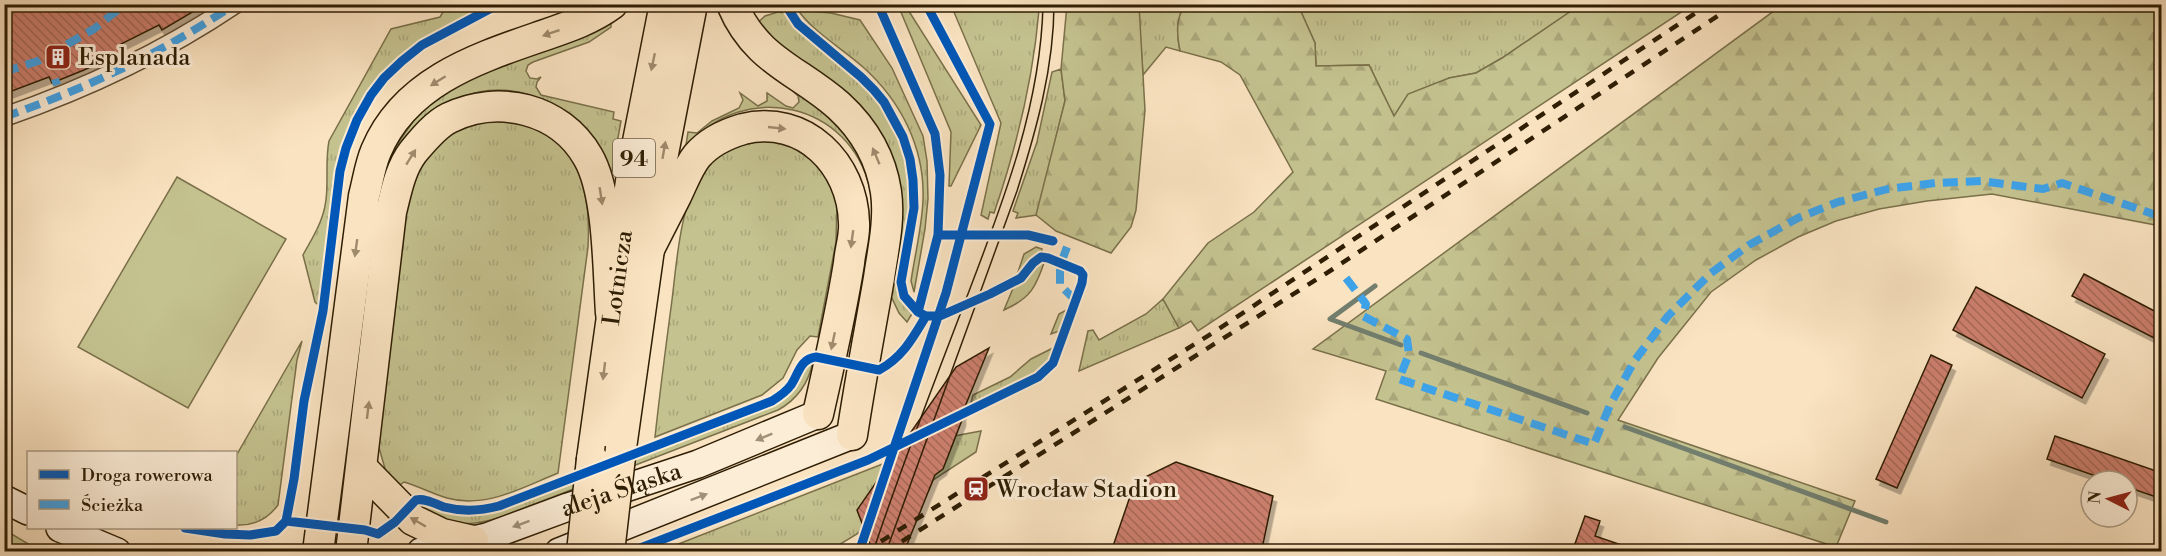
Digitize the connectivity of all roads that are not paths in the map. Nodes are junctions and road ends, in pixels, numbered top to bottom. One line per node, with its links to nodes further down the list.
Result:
1 (612, 4): 17 (main road, one-way to 17)
2 (665, 4): 8 (main road, Lotnicza / 94, one-way to 8)
3 (692, 4): 7 (main road, Lotnicza / 94, one-way to 3)
4 (732, 4): 10 (main road, one-way to 4)
5 (230, 6): 6 (street)
6 (4, 117)
7 (649, 249): 9 (main road, one-way to 9); 22 (main road, Lotnicza / 94, bridge)
8 (611, 313): 11 (main road, one-way to 8); 21 (main road, Lotnicza / 94, one-way to 21, bridge)
9 (818, 414): 15 (street, aleja Śląska, one-way to 15)
10 (852, 435): 20 (street, aleja Śląska, one-way to 10)
11 (362, 468): 15 (main road, one-way to 11); 18 (main road)
12 (4, 499): 13 (street)
13 (27, 510)
14 (62, 529): 16 (street)
15 (473, 541): 19 (street, aleja Śląska)
16 (117, 552)
17 (318, 552)
18 (351, 552)
19 (421, 552)
20 (559, 552)
21 (582, 552)
22 (609, 552)

